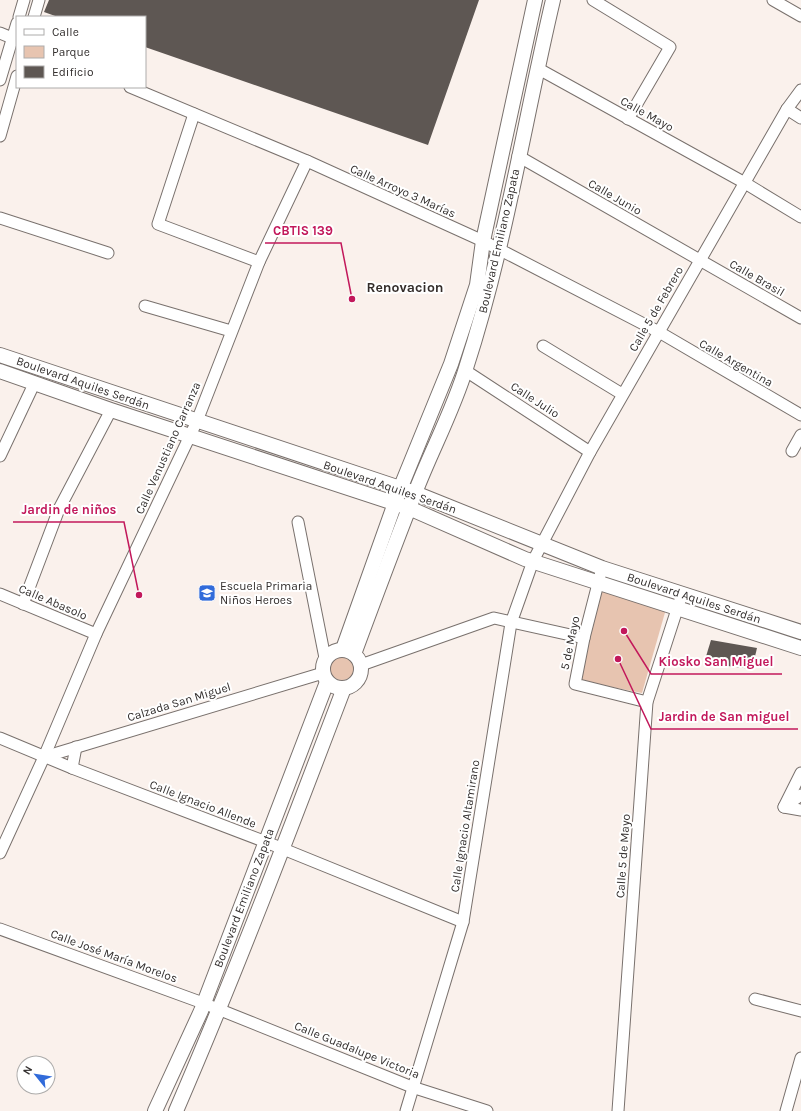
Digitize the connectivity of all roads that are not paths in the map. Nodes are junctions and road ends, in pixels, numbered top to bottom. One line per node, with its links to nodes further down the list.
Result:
1 (24, 0): 7 (street)
2 (39, 0): 8 (street)
3 (535, 0): 27 (street, Boulevard Emiliano Zapata)
4 (553, 0): 12 (street, Boulevard Emiliano Zapata)
5 (593, 0): 20 (street)
6 (773, 0): 9 (street)
7 (19, 16)
8 (34, 16)
9 (801, 16)
10 (0, 33): 11 (street)
11 (15, 39): 13 (street)
12 (537, 68): 20 (street, Calle Mayo); 22 (street, Boulevard Emiliano Zapata)
13 (0, 80)
14 (16, 80): 21 (street)
15 (132, 88): 18 (street, Calle Arroyo 3 Marías)
16 (801, 90): 17 (street, Calle 5 de Febrero)
17 (787, 110): 19 (street); 24 (street, Calle 5 de Febrero)
18 (194, 114): 23 (street, Calle Arroyo 3 Marías); 31 (street)
19 (801, 118)
20 (628, 119): 24 (street, Calle Mayo)
21 (0, 136)
22 (518, 156): 28 (street, Boulevard Emiliano Zapata); 30 (street, Calle Junio)
23 (307, 162): 27 (street, Calle Arroyo 3 Marías); 31 (street, Calle Venustiano Carranza)
24 (745, 183): 25 (street, Calle Mayo); 30 (street, Calle 5 de Febrero)
25 (801, 217)
26 (0, 218): 29 (street)
27 (483, 241): 28 (street, Calle Arroyo 3 Marías); 50 (street, Boulevard Emiliano Zapata)
28 (499, 250): 35 (street, Calle Arroyo 3 Marías); 39 (street, Boulevard Emiliano Zapata)
29 (108, 253)
30 (700, 259): 33 (street, Calle Brasil); 35 (street, Calle 5 de Febrero)
31 (259, 262): 34 (street, Calle Venustiano Carranza)
32 (145, 306): 34 (street)
33 (801, 318)
34 (231, 331): 44 (street, Calle Venustiano Carranza)
35 (659, 332): 41 (street, Calle 5 de Febrero); 43 (street, Calle Argentina)
36 (543, 346): 41 (street)
37 (0, 355): 44 (street, Boulevard Aquiles Serdán)
38 (0, 371): 40 (street, Boulevard Aquiles Serdán)
39 (466, 371): 48 (street, Calle Julio); 51 (street, Boulevard Emiliano Zapata)
40 (34, 384): 42 (street, Boulevard Aquiles Serdán); 49 (street)
41 (622, 394): 48 (street, Calle 5 de Febrero)
42 (111, 410): 46 (street, Boulevard Aquiles Serdán); 61 (street)
43 (801, 415)
44 (196, 421): 46 (street, Calle Venustiano Carranza); 50 (street, Boulevard Aquiles Serdán)
45 (801, 435): 47 (street)
46 (190, 436): 52 (street, Boulevard Aquiles Serdán); 65 (street, Calle Venustiano Carranza)
47 (792, 451)
48 (590, 452): 55 (street, Calle 5 de Febrero)
49 (0, 456)
50 (400, 489): 51 (street, Boulevard Aquiles Serdán); 52 (street, Boulevard Emiliano Zapata)
51 (415, 493): 53 (street, Boulevard Emiliano Zapata); 55 (street, Boulevard Aquiles Serdán)
52 (395, 503): 53 (street, Boulevard Aquiles Serdán); 68 (street, Boulevard Emiliano Zapata)
53 (409, 508): 56 (street, Boulevard Aquiles Serdán); 68 (street, Boulevard Emiliano Zapata)
54 (298, 522): 69 (street)
55 (541, 545): 56 (street, Calle Ignacio Altamirano); 57 (street, Boulevard Aquiles Serdán)
56 (533, 561): 58 (street, Boulevard Aquiles Serdán); 63 (street, Calle Ignacio Altamirano)
57 (602, 568): 58 (street, 5 de Mayo); 60 (street, Boulevard Aquiles Serdán)
58 (598, 582): 62 (street, Boulevard Aquiles Serdán); 66 (street, 5 de Mayo)
59 (0, 594): 61 (street, Calle Abasolo)
60 (682, 594): 62 (street, Calle 5 de Mayo); 64 (street, Boulevard Aquiles Serdán)
61 (23, 604): 65 (street, Calle Abasolo)
62 (678, 608): 67 (street, Boulevard Aquiles Serdán); 72 (street, Calle 5 de Mayo)
63 (511, 623): 66 (street); 68 (street); 84 (street, Calle Ignacio Altamirano)
64 (801, 632)
65 (96, 634): 75 (street, Calle Venustiano Carranza)
66 (584, 638): 72 (street, 5 de Mayo)
67 (801, 648)
68 (353, 656): 69 (street); 71 (street)
69 (325, 658): 70 (street)
70 (325, 678): 71 (street); 74 (street, Calzada San Miguel); 81 (street, Boulevard Emiliano Zapata)
71 (344, 688): 82 (street, Boulevard Emiliano Zapata)
72 (647, 702): 96 (street, Calle 5 de Mayo)
73 (0, 738): 75 (street, Calle Ignacio Allende)
74 (76, 747): 75 (street, Calzada San Miguel); 76 (street)
75 (44, 757): 76 (street, Calle Ignacio Allende); 83 (street, Calle Venustiano Carranza)
76 (72, 768): 81 (street, Calle Ignacio Allende)
77 (801, 773): 79 (street)
78 (801, 795): 79 (street)
79 (784, 807): 80 (street)
80 (801, 810)
81 (266, 842): 82 (street, Calle Ignacio Allende); 87 (street, Boulevard Emiliano Zapata)
82 (284, 849): 84 (street, Calle Ignacio Allende); 88 (street, Boulevard Emiliano Zapata)
83 (0, 853)
84 (463, 922): 91 (street, Calle Ignacio Altamirano)
85 (0, 929): 87 (street, Calle José María Morelos)
86 (755, 1000): 89 (street)
87 (203, 1002): 88 (street, Calle José María Morelos); 92 (street, Boulevard Emiliano Zapata)
88 (220, 1009): 91 (street, Calle Guadalupe Victoria); 93 (street, Boulevard Emiliano Zapata)
89 (801, 1011)
90 (801, 1058): 97 (street)
91 (412, 1087): 94 (street, Calle Ignacio Altamirano); 95 (street, Calle Guadalupe Victoria)
92 (155, 1111)
93 (176, 1111)
94 (406, 1111)
95 (487, 1111)
96 (618, 1111)
97 (786, 1111)

